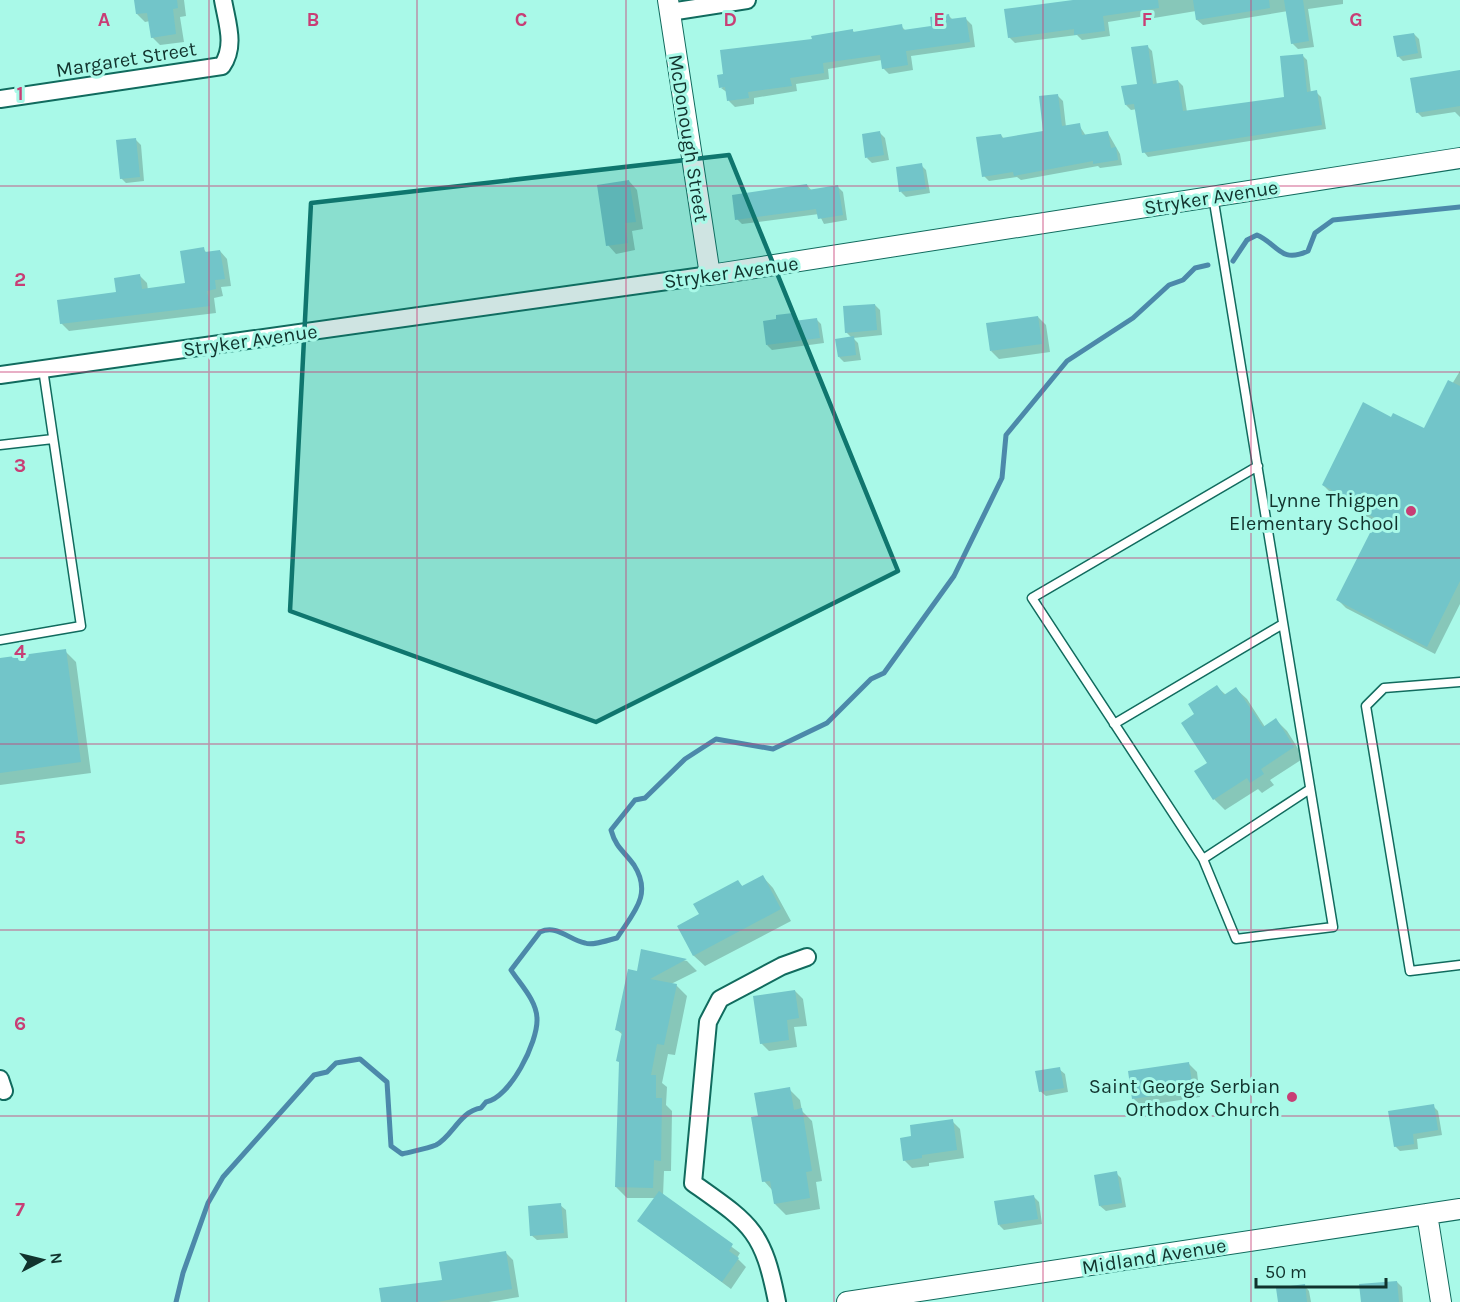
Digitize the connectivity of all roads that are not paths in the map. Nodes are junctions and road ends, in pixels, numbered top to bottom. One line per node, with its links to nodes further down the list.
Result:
1 (224, 0): 4 (street, Margaret Street)
2 (747, 0): 3 (street)
3 (669, 6): 7 (street, McDonough Street)
4 (0, 99)
5 (1460, 158): 6 (street, Stryker Avenue)
6 (1213, 196): 7 (street, Stryker Avenue); 12 (lane)
7 (710, 275): 8 (street, Stryker Avenue)
8 (43, 369): 9 (street, Stryker Avenue); 10 (lane)
9 (0, 375)
10 (53, 439): 11 (lane); 14 (lane)
11 (0, 445)
12 (1258, 466): 13 (lane); 16 (lane)
13 (1283, 624): 16 (lane); 17 (lane)
14 (0, 640)
15 (1460, 682): 20 (lane)
16 (1114, 724): 18 (lane)
17 (1310, 789): 18 (lane); 18 (lane)
18 (1203, 859)
19 (807, 957): 23 (street)
20 (1460, 965)
21 (1460, 1209): 22 (street, Midland Avenue)
22 (1426, 1214): 24 (street, Midland Avenue); 25 (street)
23 (777, 1302)
24 (847, 1302)
25 (1441, 1302)

